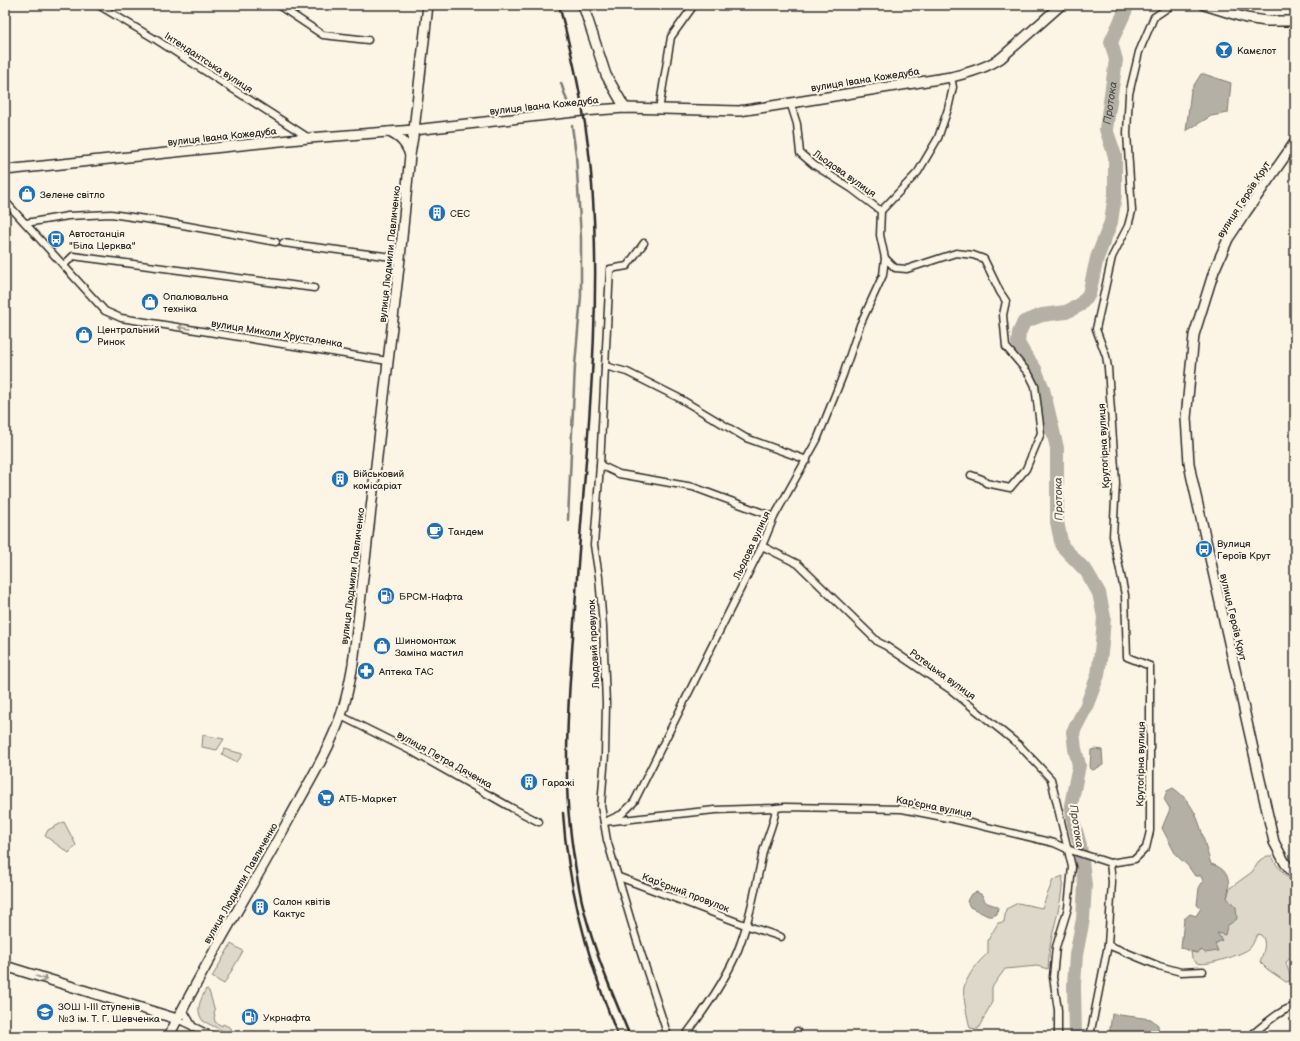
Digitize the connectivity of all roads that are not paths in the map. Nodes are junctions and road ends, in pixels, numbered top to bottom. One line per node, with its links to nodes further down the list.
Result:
1 (98, 5): 20 (street, Інтендантська вулиця)
2 (278, 5): 10 (street)
3 (428, 5): 13 (street, вулиця Людмили Павличенко)
4 (583, 5): 14 (street)
5 (694, 5): 15 (street)
6 (1061, 5): 11 (street, вулиця Івана Кожедуба)
7 (1170, 5): 47 (street, Крутогірна вулиця)
8 (1204, 5): 9 (street)
9 (1295, 22)
10 (368, 40)
11 (951, 77): 12 (street, вулиця Івана Кожедуба); 26 (street)
12 (790, 102): 15 (street, вулиця Івана Кожедуба); 26 (street, Льодова вулиця)
13 (417, 107): 16 (street); 17 (street, вулиця Людмили Павличенко); 18 (street)
14 (625, 108): 15 (street, вулиця Івана Кожедуба); 16 (street, вулиця Івана Кожедуба)
15 (659, 110)
16 (434, 128): 17 (street, вулиця Івана Кожедуба); 22 (street)
17 (414, 130): 18 (street, вулиця Івана Кожедуба); 22 (street, вулиця Людмили Павличенко)
18 (399, 131): 19 (street, вулиця Івана Кожедуба)
19 (389, 132): 20 (street, вулиця Івана Кожедуба); 23 (street)
20 (309, 138): 24 (street, вулиця Івана Кожедуба)
21 (1295, 142): 48 (street, вулиця Героїв Крут)
22 (412, 145): 23 (street, вулиця Людмили Павличенко)
23 (410, 155): 31 (street, вулиця Людмили Павличенко)
24 (5, 170)
25 (5, 201): 27 (street, вулиця Миколи Хрусталенка)
26 (881, 212): 32 (street, Льодова вулиця)
27 (26, 223): 28 (street); 33 (street, вулиця Миколи Хрусталенка)
28 (276, 242)
29 (283, 243): 31 (street)
30 (644, 243): 36 (street, Льодовий провулок)
31 (400, 258): 35 (street, вулиця Людмили Павличенко)
32 (885, 258): 37 (street, Льодова вулиця); 39 (street)
33 (64, 265): 34 (street); 35 (street, вулиця Миколи Хрусталенка, one-way to 33)
34 (314, 288)
35 (388, 361): 42 (street, вулиця Людмили Павличенко)
36 (605, 366): 37 (street); 38 (street, Льодовий провулок)
37 (807, 460): 40 (street, Льодова вулиця)
38 (600, 466): 40 (street); 45 (street, Льодовий провулок)
39 (971, 475)
40 (774, 517): 41 (street, Льодова вулиця)
41 (762, 546): 45 (street, Льодова вулиця); 46 (street, Ротецька вулиця)
42 (341, 716): 44 (street, вулиця Петра Дяченка); 55 (street, вулиця Людмили Павличенко)
43 (776, 808): 45 (street, Карʼєрна вулиця); 46 (street, Карʼєрна вулиця); 50 (street)
44 (539, 822)
45 (604, 822): 49 (street)
46 (1067, 849): 47 (street, Карʼєрна вулиця); 64 (street)
47 (1110, 863): 52 (street)
48 (1295, 875)
49 (619, 877): 50 (street, Карʼєрний провулок); 62 (street)
50 (745, 925): 51 (street, Карʼєрний провулок); 63 (street)
51 (781, 937)
52 (1108, 945): 54 (street); 65 (street)
53 (5, 966): 57 (street, one-way to 57)
54 (1203, 971)
55 (184, 1006): 57 (street); 58 (street, вулиця Людмили Павличенко); 59 (street)
56 (1295, 1007): 66 (street)
57 (159, 1014): 58 (street); 60 (street)
58 (177, 1019): 59 (street); 60 (street, вулиця Людмили Павличенко)
59 (193, 1027): 60 (street); 61 (street)
60 (169, 1035)
61 (213, 1036)
62 (668, 1036)
63 (685, 1036)
64 (1058, 1036)
65 (1090, 1036)
66 (1250, 1036)

